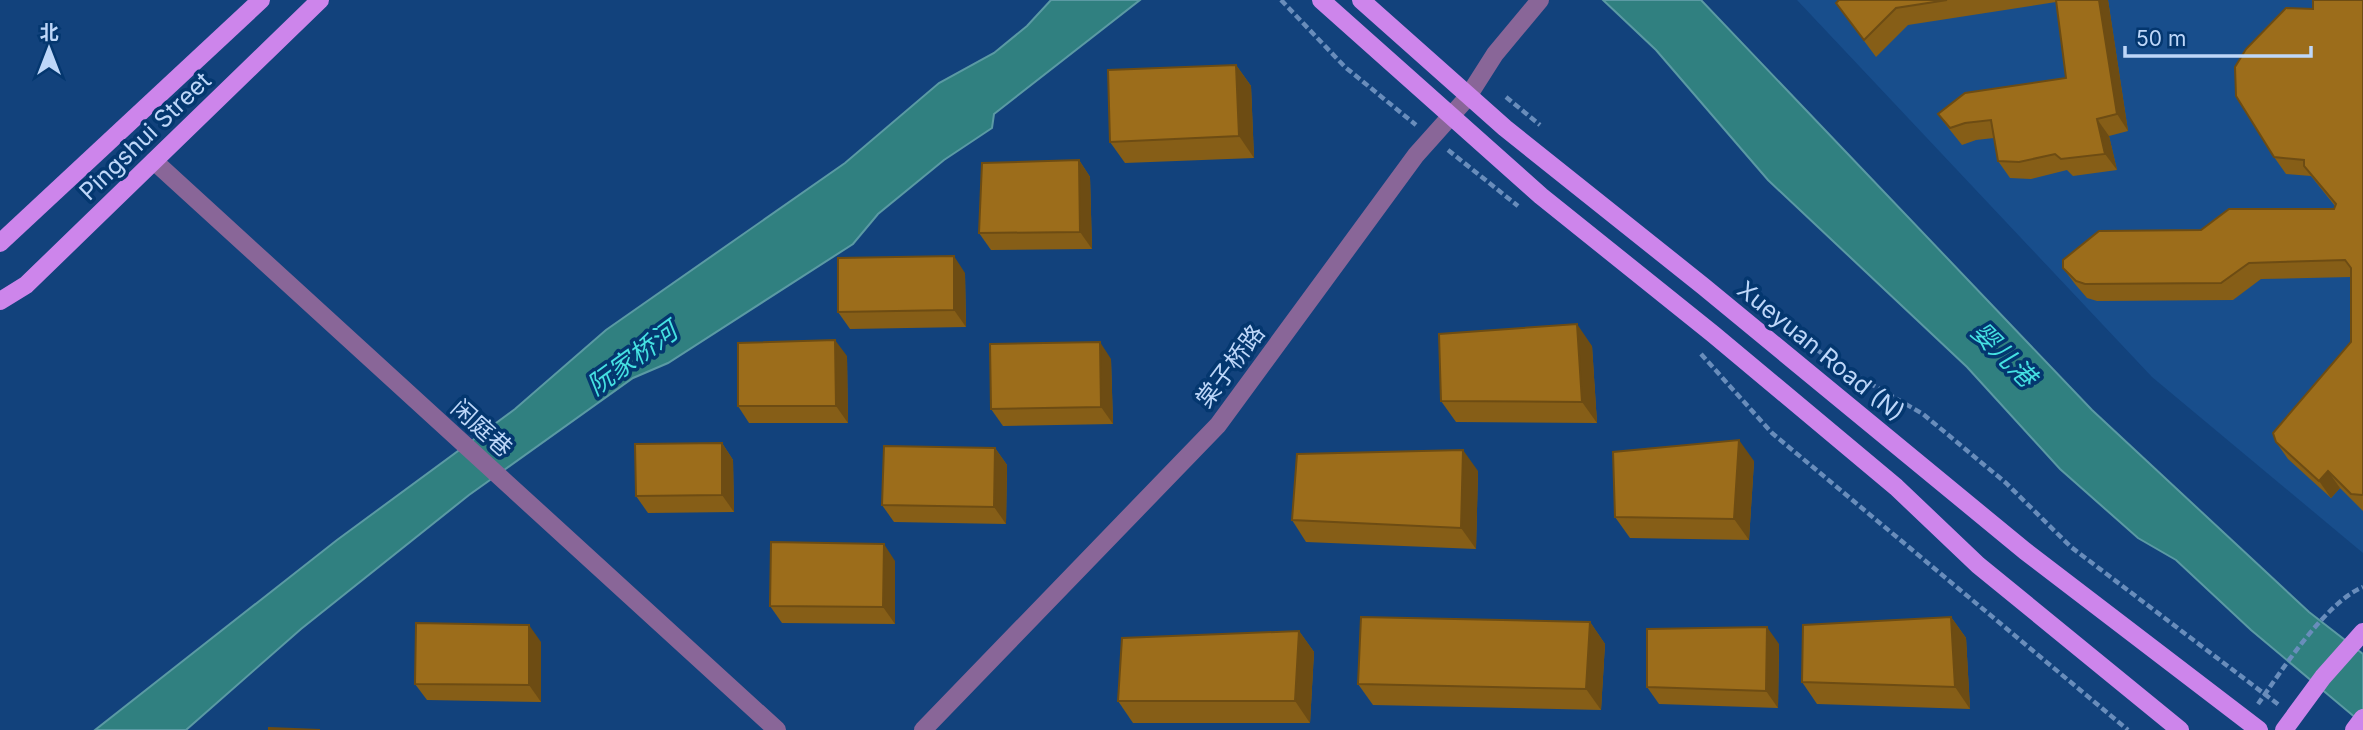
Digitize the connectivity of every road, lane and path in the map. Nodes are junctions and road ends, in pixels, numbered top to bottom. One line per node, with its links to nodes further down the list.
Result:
1 (261, 0): 14 (main road, Pingshui Street)
2 (320, 0): 12 (main road, Pingshui Street)
3 (1281, 0): 11 (path)
4 (1321, 0): 9 (main road)
5 (1361, 0): 8 (main road, Xueyuan Road (N))
6 (1540, 0): 7 (street, 棠子桥路)
7 (1481, 76): 8 (street, 棠子桥路); 10 (path)
8 (1467, 97): 9 (street, 棠子桥路); 23 (main road, Xueyuan Road (N))
9 (1450, 118): 11 (street, 棠子桥路); 27 (main road)
10 (1550, 134)
11 (1432, 138): 13 (path); 25 (street, 棠子桥路)
12 (154, 161): 15 (main road, Pingshui Street); 24 (street, 闲庭巷)
13 (1521, 209)
14 (0, 243)
15 (0, 301)
16 (1807, 342): 20 (path)
17 (1700, 352): 26 (path)
18 (2363, 587): 20 (path)
19 (2363, 632): 22 (main road)
20 (2264, 695): 22 (path); 23 (path)
21 (2363, 718): 28 (main road)
22 (2289, 723)
23 (2252, 726)
24 (777, 730)
25 (923, 730)
26 (2128, 730)
27 (2180, 730)
28 (2354, 730)

